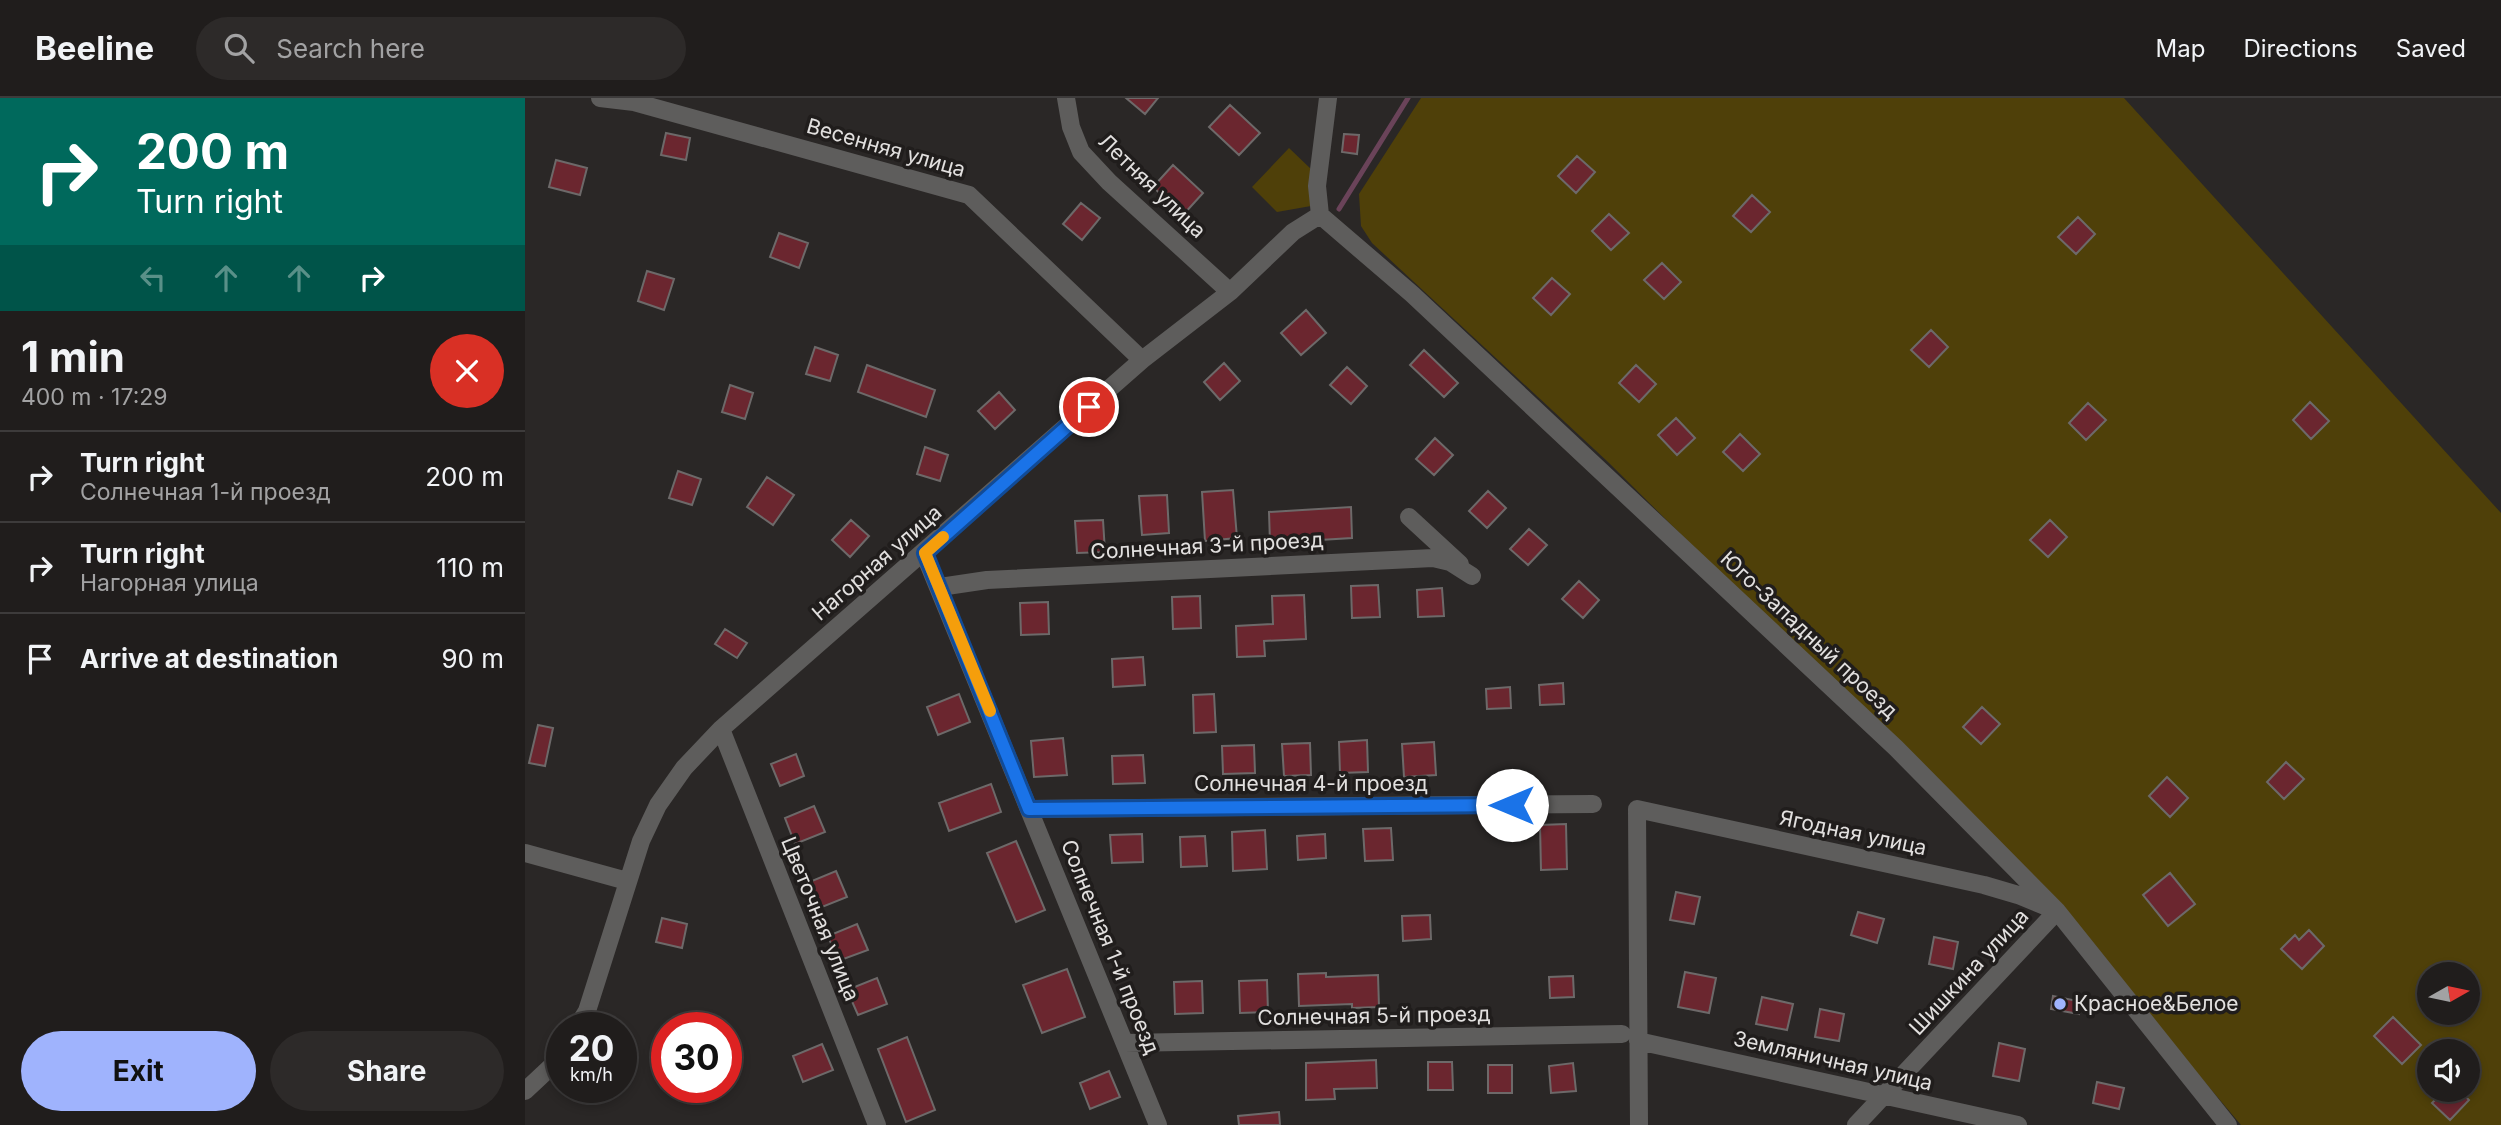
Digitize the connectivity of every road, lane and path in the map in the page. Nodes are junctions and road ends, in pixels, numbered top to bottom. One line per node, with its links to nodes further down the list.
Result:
1 (600, 98): 6 (street, Весенняя улица)
2 (1066, 98): 5 (street, Летняя улица)
3 (1328, 98): 4 (street)
4 (1320, 215): 5 (street, Нагорная улица); 15 (street, Юго-Западный проезд)
5 (1230, 292): 6 (street, Нагорная улица)
6 (1142, 360): 8 (street, Нагорная улица)
7 (1409, 517): 9 (street, Солнечная 3-й проезд)
8 (925, 553): 9 (street, Солнечная 1-й проезд); 10 (street, Нагорная улица)
9 (940, 587): 12 (street, Солнечная 1-й проезд)
10 (721, 729): 14 (street, Нагорная улица); 22 (street, Цветочная улица)
11 (1593, 804): 12 (street, Солнечная 4-й проезд)
12 (1029, 809): 18 (street, Солнечная 1-й проезд)
13 (525, 853): 14 (street)
14 (627, 881): 16 (street, Нагорная улица)
15 (2057, 911): 17 (street, Ягодная улица); 21 (street, Шишкина улица); 27 (street, Юго-Западный проезд)
16 (586, 1012)
17 (1630, 1038): 18 (street, Солнечная 5-й проезд); 21 (street, Земляничная улица); 24 (street)
18 (1125, 1043): 23 (street, Солнечная 1-й проезд)
19 (546, 1071): 20 (street)
20 (525, 1091)
21 (1883, 1096): 25 (street, Шишкина улица); 26 (street, Земляничная улица)
22 (877, 1125)
23 (1158, 1125)
24 (1639, 1125)
25 (1856, 1125)
26 (2018, 1125)
27 (2228, 1125)

